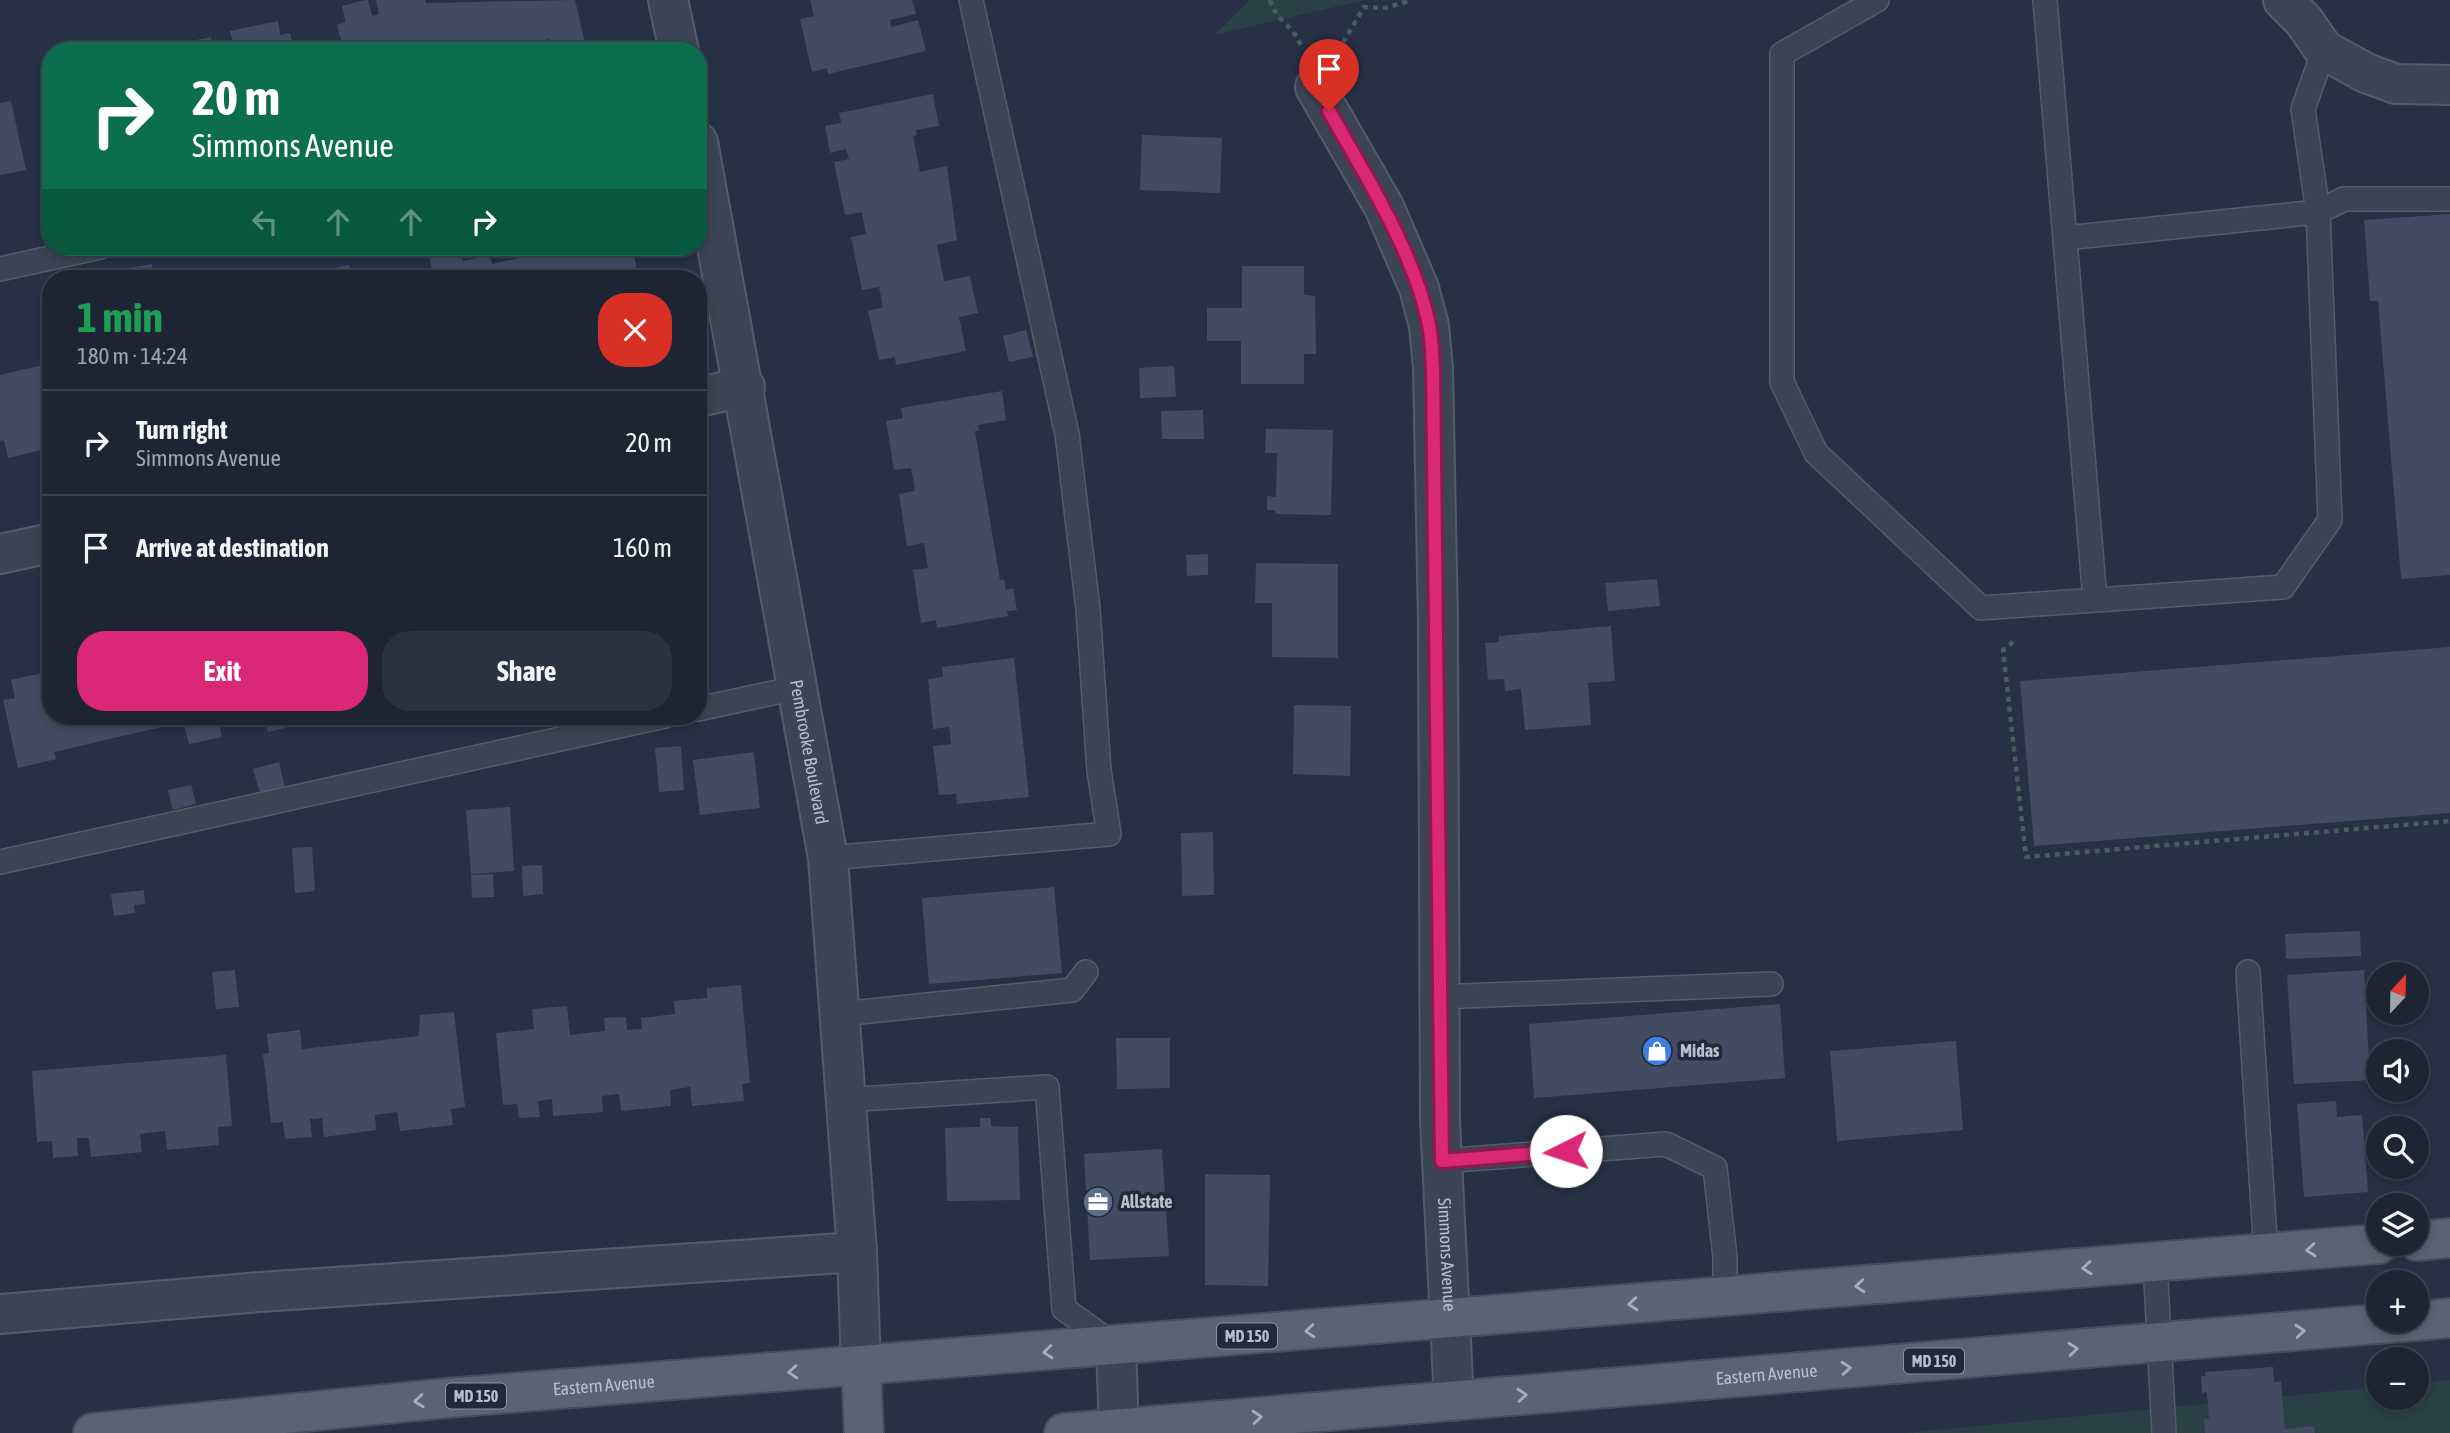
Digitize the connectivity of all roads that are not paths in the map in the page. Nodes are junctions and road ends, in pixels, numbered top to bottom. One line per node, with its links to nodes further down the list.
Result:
1 (668, 0): 6 (street)
2 (971, 0): 24 (lane)
3 (1877, 0): 20 (lane)
4 (2045, 0): 13 (lane)
5 (2283, 0): 7 (street)
6 (677, 42)
7 (2324, 50): 8 (street); 12 (lane)
8 (2450, 85)
9 (1315, 87): 29 (street, Simmons Avenue)
10 (707, 189): 16 (street, Pembrooke Boulevard)
11 (2450, 199): 12 (lane)
12 (2318, 212): 13 (lane); 20 (lane)
13 (2065, 238): 20 (lane)
14 (59, 256): 15 (lane)
15 (0, 269)
16 (745, 387): 17 (street); 21 (street, Pembrooke Boulevard)
17 (707, 395)
18 (42, 545): 19 (street)
19 (0, 554)
20 (2095, 600)
21 (796, 688): 22 (lane); 24 (street, Pembrooke Boulevard)
22 (707, 707)
23 (624, 725): 25 (lane)
24 (828, 858): 30 (street, Pembrooke Boulevard)
25 (0, 862)
26 (1086, 972): 30 (lane)
27 (2248, 972): 37 (lane)
28 (1771, 984): 29 (lane)
29 (1439, 998): 32 (street, Simmons Avenue)
30 (841, 1014): 31 (street, Pembrooke Boulevard)
31 (844, 1100): 36 (street, Pembrooke Boulevard); 46 (lane)
32 (1442, 1161): 39 (lane); 42 (street, Simmons Avenue)
33 (2450, 1238): 34 (main road)
34 (2429, 1240)
35 (2366, 1245): 37 (main road, Eastern Avenue / MD 150, one-way to 37)
36 (857, 1252): 40 (street); 47 (street, Pembrooke Boulevard)
37 (2266, 1254): 38 (main road, Eastern Avenue / MD 150)
38 (2155, 1262): 39 (main road, Eastern Avenue / MD 150, one-way to 39); 45 (lane)
39 (1725, 1297): 42 (main road, Eastern Avenue / MD 150, one-way to 42)
40 (0, 1314)
41 (2450, 1318): 43 (main road, Eastern Avenue / MD 150)
42 (1449, 1319): 46 (main road, Eastern Avenue / MD 150, one-way to 46); 48 (street, Simmons Avenue)
43 (2429, 1320)
44 (2366, 1325): 45 (main road, Eastern Avenue / MD 150, one-way to 44)
45 (2158, 1342): 48 (main road, Eastern Avenue / MD 150, one-way to 45); 53 (lane)
46 (1116, 1346): 47 (main road, Eastern Avenue / MD 150, one-way to 47); 49 (street)
47 (861, 1367): 50 (main road, Eastern Avenue / MD 150, one-way to 50); 51 (main road)
48 (1454, 1401): 49 (main road, Eastern Avenue / MD 150, one-way to 48)
49 (1120, 1431): 52 (main road, Eastern Avenue / MD 150)
50 (93, 1433)
51 (863, 1433)
52 (1064, 1433)
53 (2164, 1433)

